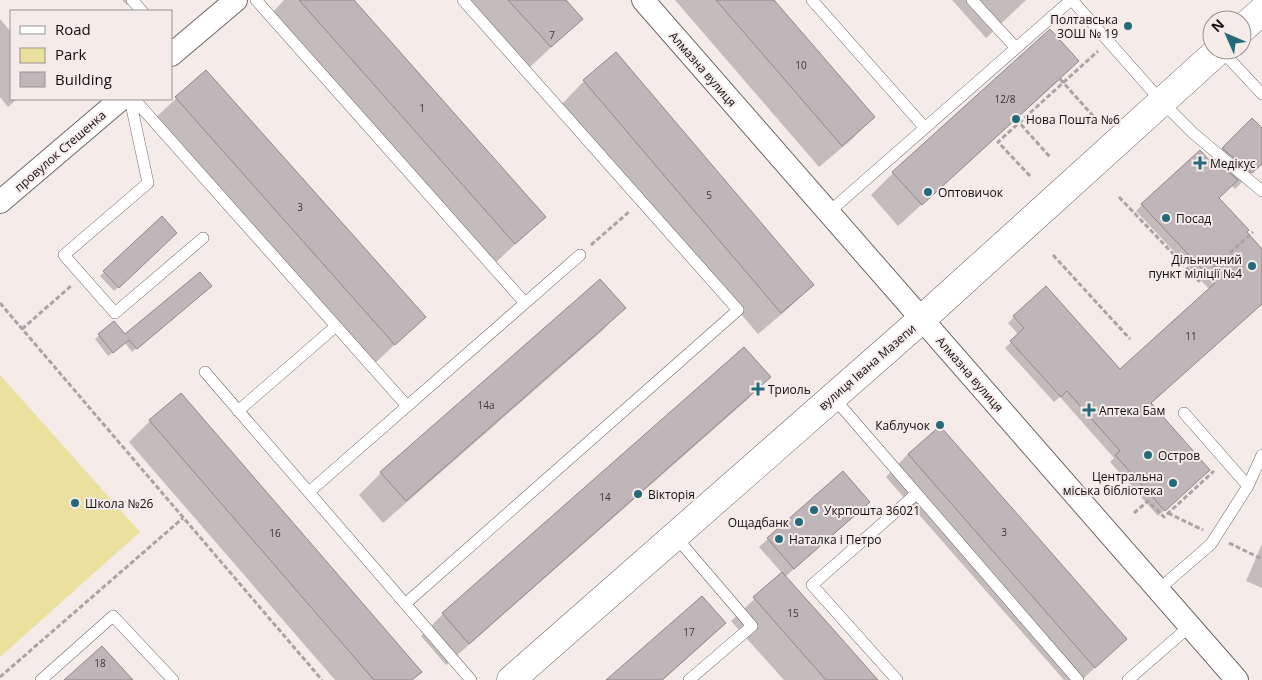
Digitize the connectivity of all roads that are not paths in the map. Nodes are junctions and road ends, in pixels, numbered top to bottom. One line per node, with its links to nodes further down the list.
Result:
1 (132, 0): 9 (lane)
2 (236, 0): 13 (street)
3 (256, 0): 27 (lane)
4 (463, 0): 41 (lane)
5 (643, 0): 24 (street, Алмазна вулиця)
6 (812, 0): 21 (lane)
7 (972, 0): 12 (lane)
8 (1071, 0): 12 (lane); 20 (lane)
9 (141, 10)
10 (1262, 11): 11 (main road)
11 (1252, 20)
12 (1016, 48): 21 (lane)
13 (173, 50)
14 (1209, 60): 20 (main road, вулиця Івана Мазепи)
15 (1230, 60): 16 (lane)
16 (1262, 94)
17 (120, 100): 23 (street, провулок Стешенка)
18 (130, 100): 25 (lane)
19 (135, 100): 29 (lane)
20 (1162, 102): 22 (lane); 28 (main road, вулиця Івана Мазепи)
21 (925, 128): 24 (lane)
22 (1262, 191)
23 (0, 202)
24 (829, 212): 28 (street, Алмазна вулиця)
25 (203, 238)
26 (580, 255): 27 (lane)
27 (525, 303): 32 (lane)
28 (922, 319): 31 (main road, вулиця Івана Мазепи); 40 (street, Алмазна вулиця)
29 (336, 326): 32 (lane); 33 (lane)
30 (205, 372): 33 (lane)
31 (834, 397): 38 (lane); 39 (main road, вулиця Івана Мазепи)
32 (408, 406): 37 (lane)
33 (238, 411): 37 (lane)
34 (1184, 413): 36 (lane)
35 (1262, 455): 36 (lane)
36 (1248, 486): 40 (lane)
37 (309, 492): 41 (lane)
38 (916, 494): 48 (lane); 49 (lane)
39 (675, 536): 46 (main road, вулиця Івана Мазепи); 47 (lane)
40 (1158, 590): 42 (street, Алмазна вулиця)
41 (405, 604): 45 (lane)
42 (1190, 626): 50 (lane); 51 (street, Алмазна вулиця)
43 (41, 680): 44 (lane)
44 (173, 680)
45 (470, 680)
46 (511, 680)
47 (689, 680)
48 (897, 680)
49 (1078, 680)
50 (1128, 680)
51 (1237, 680)

